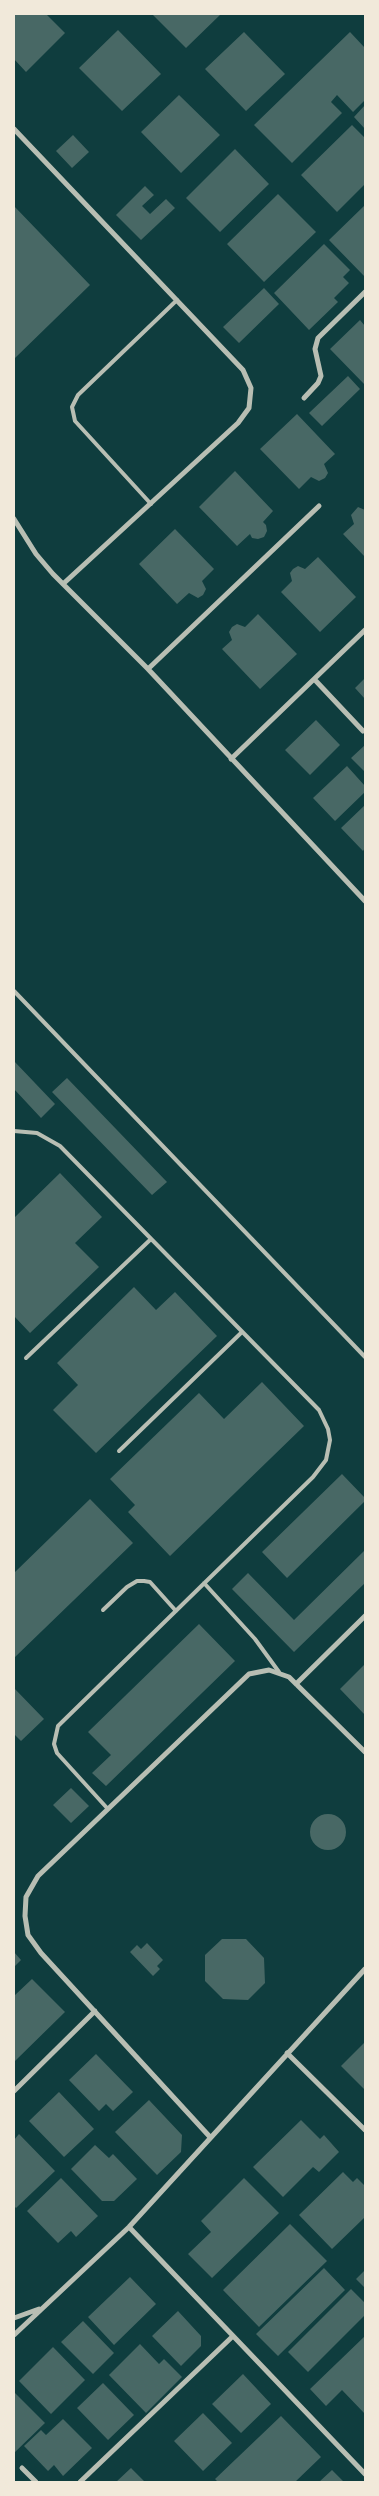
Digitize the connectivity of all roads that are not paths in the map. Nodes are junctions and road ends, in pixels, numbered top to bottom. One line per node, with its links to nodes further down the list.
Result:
1 (14, 129): 3 (street)
2 (365, 292): 4 (street)
3 (177, 300): 5 (street); 5 (lane)
4 (304, 398)
5 (151, 504): 8 (street)
6 (319, 506): 10 (street)
7 (14, 520): 8 (street)
8 (63, 584): 10 (street)
9 (365, 630): 11 (street)
10 (148, 669): 13 (street)
11 (315, 680): 12 (street); 13 (street)
12 (363, 732)
13 (230, 759): 14 (street)
14 (365, 901)
15 (14, 991): 19 (lane)
16 (14, 1131): 17 (lane)
17 (151, 1239): 18 (lane); 20 (lane)
18 (242, 1332): 21 (lane); 22 (lane)
19 (365, 1357)
20 (26, 1358)
21 (119, 1451)
22 (204, 1583): 24 (lane); 26 (lane)
23 (103, 1610): 24 (lane)
24 (176, 1611): 29 (lane)
25 (365, 1616): 27 (street)
26 (279, 1672): 27 (street); 29 (street)
27 (296, 1684): 28 (street)
28 (365, 1752)
29 (107, 1808): 31 (street)
30 (365, 1969): 32 (street)
31 (95, 2012): 33 (street); 35 (street)
32 (287, 2052): 34 (street); 35 (street)
33 (14, 2091)
34 (365, 2130)
35 (210, 2137): 36 (street)
36 (129, 2227): 37 (street); 40 (street)
37 (42, 2308): 38 (street); 39 (street)
38 (14, 2318)
39 (14, 2335)
40 (233, 2336): 42 (street); 44 (street)
41 (22, 2468): 43 (street)
42 (365, 2474)
43 (36, 2482)
44 (80, 2482)

